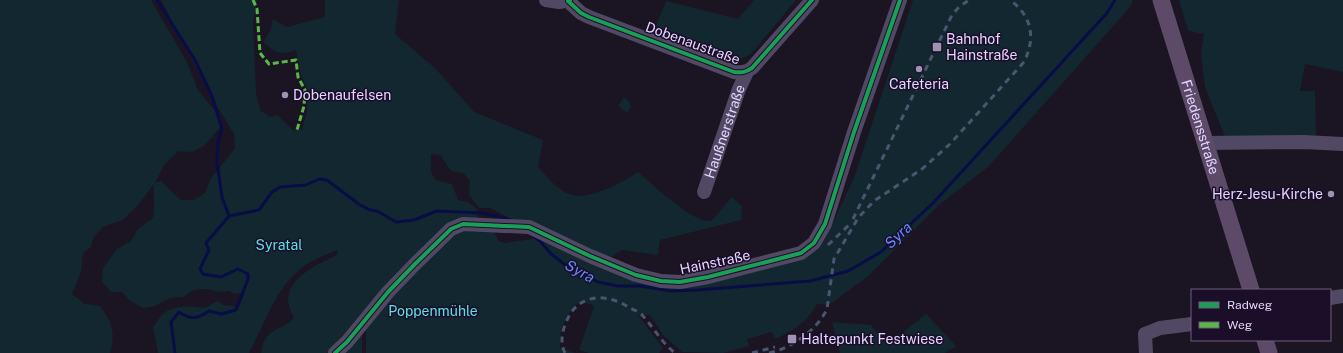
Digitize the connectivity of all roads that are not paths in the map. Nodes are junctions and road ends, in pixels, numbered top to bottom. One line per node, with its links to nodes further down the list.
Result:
1 (546, 0): 2 (street, Dobenaustraße)
2 (569, 0): 6 (street, Dobenaustraße)
3 (812, 0): 6 (street, Dobenaustraße)
4 (900, 0): 15 (street, Hainstraße)
5 (1161, 0): 7 (main road, Friedensstraße)
6 (747, 72): 9 (street, Haußnerstraße)
7 (1206, 142): 8 (street); 10 (main road, Friedensstraße)
8 (1343, 144)
9 (704, 192)
10 (1251, 289)
11 (1343, 296): 12 (street)
12 (1331, 298)
13 (1191, 324): 16 (street)
14 (1266, 341): 17 (main road)
15 (335, 353)
16 (1146, 353)
17 (1269, 353)

